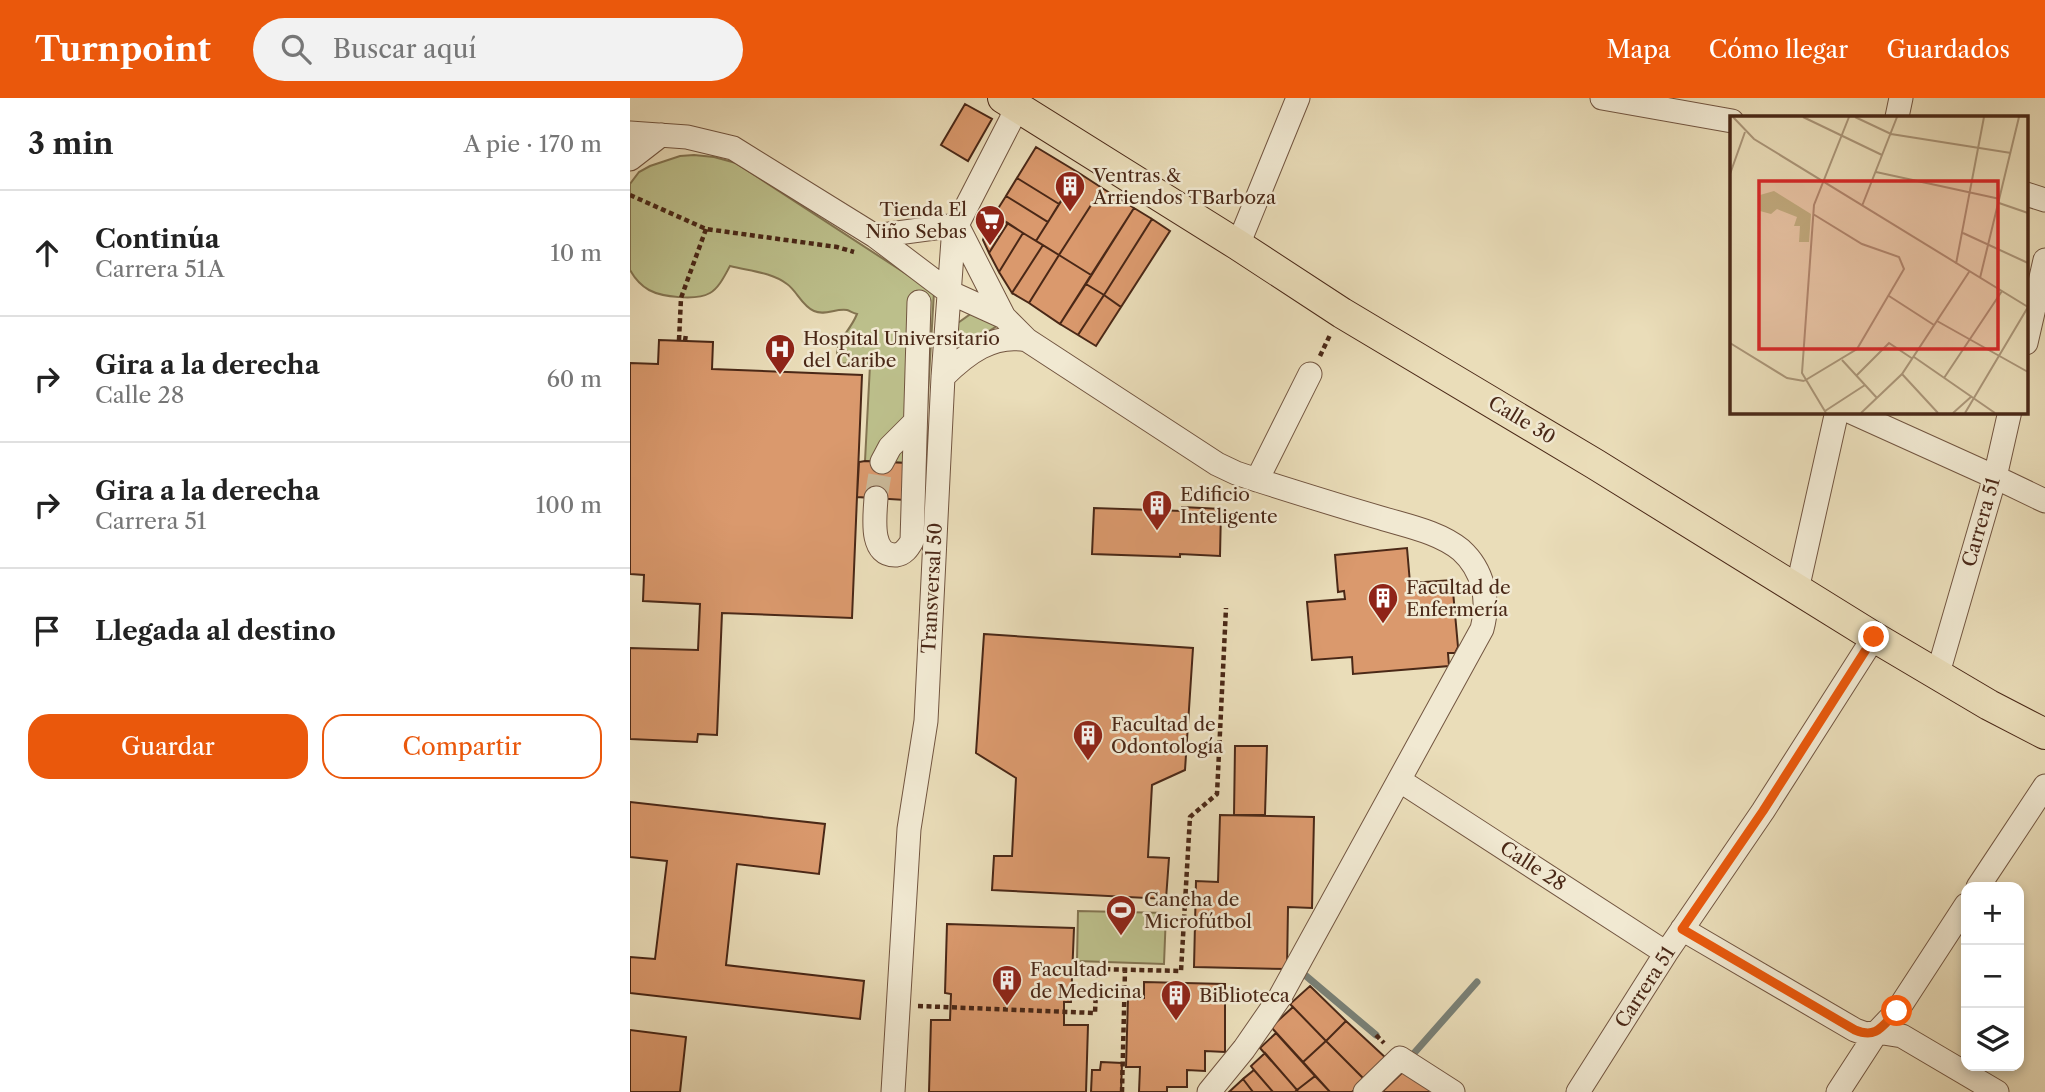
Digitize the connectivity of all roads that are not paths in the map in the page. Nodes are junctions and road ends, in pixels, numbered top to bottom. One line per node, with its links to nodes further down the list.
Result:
1 (1298, 98): 14 (street)
2 (1602, 98): 6 (street)
3 (1900, 98): 5 (street)
4 (1012, 100): 12 (street, Transversal 50); 14 (main road, Calle 30)
5 (1897, 116)
6 (1730, 121)
7 (630, 133): 8 (street)
8 (661, 135): 9 (street); 13 (street)
9 (630, 159)
10 (2028, 195): 11 (street)
11 (2045, 200)
12 (957, 225): 13 (street); 16 (street, Transversal 50); 18 (street)
13 (868, 245): 16 (street)
14 (1238, 245): 32 (main road, Calle 30)
15 (2045, 260): 19 (street)
16 (949, 292): 18 (street); 22 (street, Transversal 50)
17 (919, 302): 26 (street)
18 (1004, 317): 20 (street)
19 (2028, 334)
20 (1027, 340): 22 (street); 29 (street)
21 (1310, 374): 29 (street)
22 (943, 377): 43 (street, Transversal 50)
23 (1837, 413): 32 (street)
24 (1853, 413): 28 (street)
25 (2010, 413): 28 (street, Carrera 51)
26 (915, 422): 27 (street); 30 (street)
27 (882, 462)
28 (1995, 477): 31 (street); 34 (street, Carrera 51)
29 (1257, 481): 36 (street)
30 (876, 498)
31 (2045, 501)
32 (1797, 590): 33 (main road, Calle 30)
33 (1874, 637): 34 (main road, Calle 30); 40 (street, Carrera 51)
34 (1938, 673): 35 (main road, Calle 30)
35 (2045, 734)
36 (1399, 780): 41 (street, Calle 28); 44 (street)
37 (2045, 786): 38 (street)
38 (1981, 882)
39 (1961, 913): 42 (street)
40 (1682, 929): 41 (street, Carrera 51); 42 (street)
41 (1666, 953): 47 (street, Carrera 51)
42 (1877, 1032): 48 (street); 49 (street)
43 (893, 1092)
44 (1209, 1092)
45 (1365, 1092): 46 (street)
46 (1452, 1092)
47 (1578, 1092)
48 (1838, 1092)
49 (1997, 1092)

